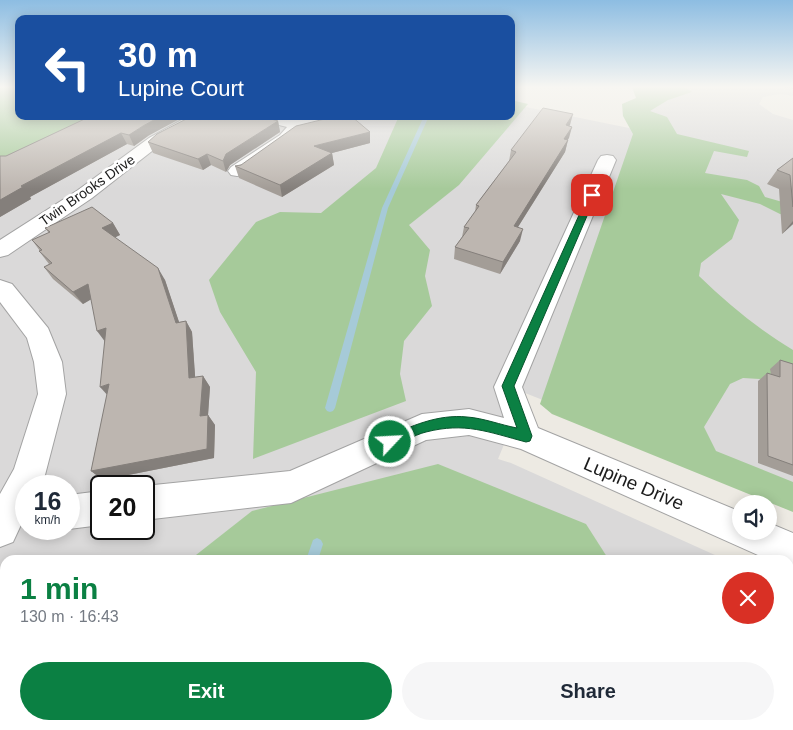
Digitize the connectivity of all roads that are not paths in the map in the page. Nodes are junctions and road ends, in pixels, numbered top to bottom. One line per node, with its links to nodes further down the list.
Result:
1 (192, 121): 7 (street, Twin Brooks Drive)
2 (281, 121): 4 (street)
3 (312, 121): 4 (street)
4 (300, 123): 6 (street)
5 (607, 160): 9 (street)
6 (236, 171)
7 (0, 250)
8 (0, 288): 11 (street)
9 (526, 436): 10 (street, Lupine Drive); 12 (street, Lupine Drive)
10 (155, 502)
11 (11, 521)
12 (732, 526)
13 (766, 540): 14 (street)
14 (793, 552)

